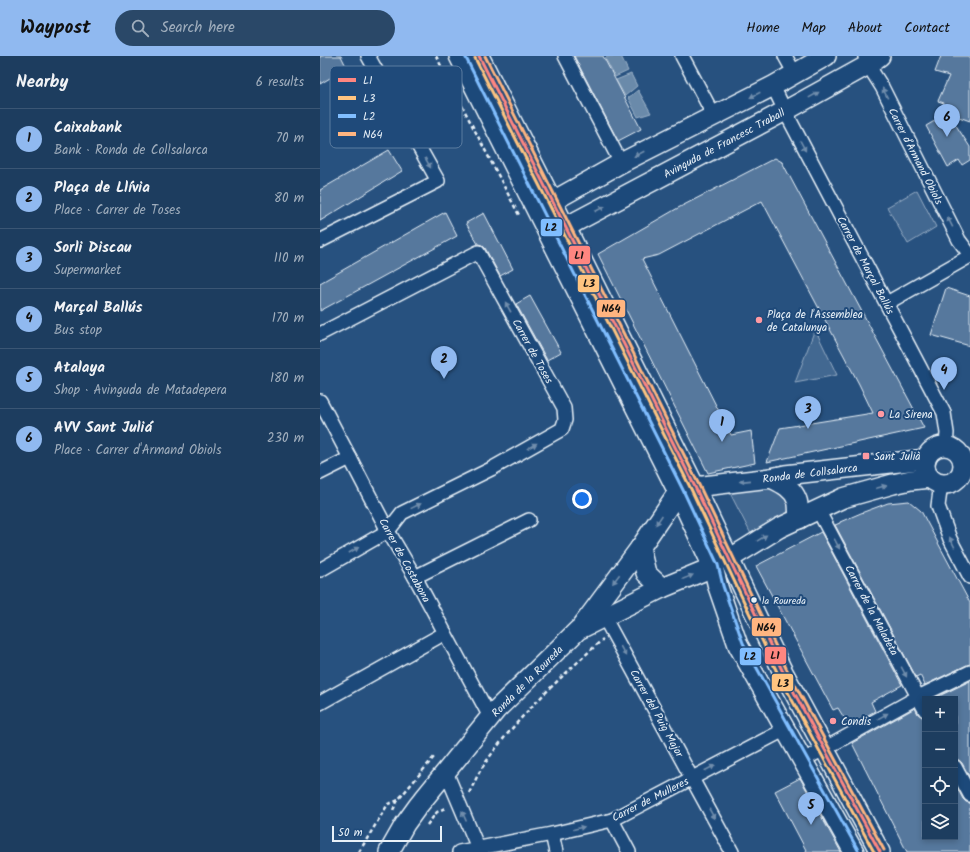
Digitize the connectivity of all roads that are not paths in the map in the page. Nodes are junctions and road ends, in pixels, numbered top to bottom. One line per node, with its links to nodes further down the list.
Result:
1 (368, 56): 9 (street, one-way to 9)
2 (459, 56): 30 (street)
3 (479, 56): 16 (street)
4 (566, 56): 15 (street)
5 (682, 56): 13 (street)
6 (785, 56): 10 (street)
7 (826, 56): 10 (street)
8 (871, 59): 12 (street, Avinguda de Francesc Traball, one-way to 8); 19 (street, Carrer d'Armand Obiols, one-way to 8)
9 (374, 66)
10 (795, 74): 11 (street)
11 (773, 86): 12 (street, Carrer de Marçal Ballús); 13 (street, one-way to 13)
12 (785, 111): 17 (street, Avinguda de Francesc Traball, one-way to 12); 20 (street, Carrer de Marçal Ballús, one-way to 20)
13 (714, 116): 15 (street, one-way to 15)
14 (420, 148): 18 (street, one-way to 18)
15 (621, 163): 16 (street)
16 (553, 201): 17 (street)
17 (566, 228): 30 (street)
18 (320, 241)
19 (970, 255): 20 (street)
20 (887, 303): 23 (street, Carrer de Marçal Ballús)
21 (320, 334): 34 (street, Carrer de Toses, one-way to 21)
22 (320, 402): 24 (street, Carrer de Costabona)
23 (958, 450): 25 (street); 27 (street)
24 (350, 458): 26 (street); 34 (street, Carrer de Costabona)
25 (926, 459): 28 (street, Ronda de Collsalarca); 29 (street)
26 (320, 473)
27 (965, 474): 29 (street)
28 (771, 478): 30 (street, Ronda de Collsalarca, one-way to 30); 32 (street)
29 (935, 481): 31 (street, one-way to 29); 39 (street, one-way to 29)
30 (686, 489): 35 (street, one-way to 35); 36 (street)
31 (818, 510): 32 (street); 45 (street, Carrer de la Maladeta, one-way to 45)
32 (799, 519): 36 (street, one-way to 32)
33 (530, 520): 38 (street)
34 (388, 531): 37 (street, one-way to 34); 38 (street, Carrer de Costabona)
35 (640, 548): 40 (street); 42 (street, one-way to 42)
36 (721, 563): 40 (street, Ronda de la Roureda, one-way to 36); 49 (street); 50 (street)
37 (320, 570)
38 (415, 577): 43 (street, Carrer de Costabona)
39 (970, 577)
40 (662, 588): 41 (street, Ronda de la Roureda)
41 (609, 625): 42 (street, Ronda de la Roureda); 54 (street, Carrer del Puig Major, one-way to 54)
42 (578, 630): 48 (street, Ronda de la Roureda)
43 (445, 634): 46 (street); 48 (street, Carrer de Costabona)
44 (970, 672): 45 (street)
45 (918, 697): 47 (street, Carrer de la Maladeta); 50 (street, one-way to 45)
46 (320, 703)
47 (922, 704)
48 (490, 717): 53 (street, Ronda de la Roureda)
49 (786, 729): 51 (street); 54 (street, Carrer de Mulleres, one-way to 49)
50 (824, 749): 51 (street); 65 (street)
51 (803, 760): 64 (street)
52 (956, 768): 55 (street)
53 (446, 772): 58 (street, one-way to 53); 59 (street, Ronda de la Roureda)
54 (692, 778): 56 (street, Carrer de Mulleres); 63 (street, Carrer del Puig Major, one-way to 63)
55 (970, 796)
56 (612, 820): 57 (street, Carrer de Mulleres, one-way to 56); 62 (street)
57 (552, 834): 58 (street, Carrer de Mulleres); 61 (street)
58 (478, 850): 60 (street, Carrer de Mulleres)
59 (389, 852)
60 (459, 852)
61 (556, 852)
62 (629, 852)
63 (732, 852)
64 (854, 852)
65 (880, 852)

